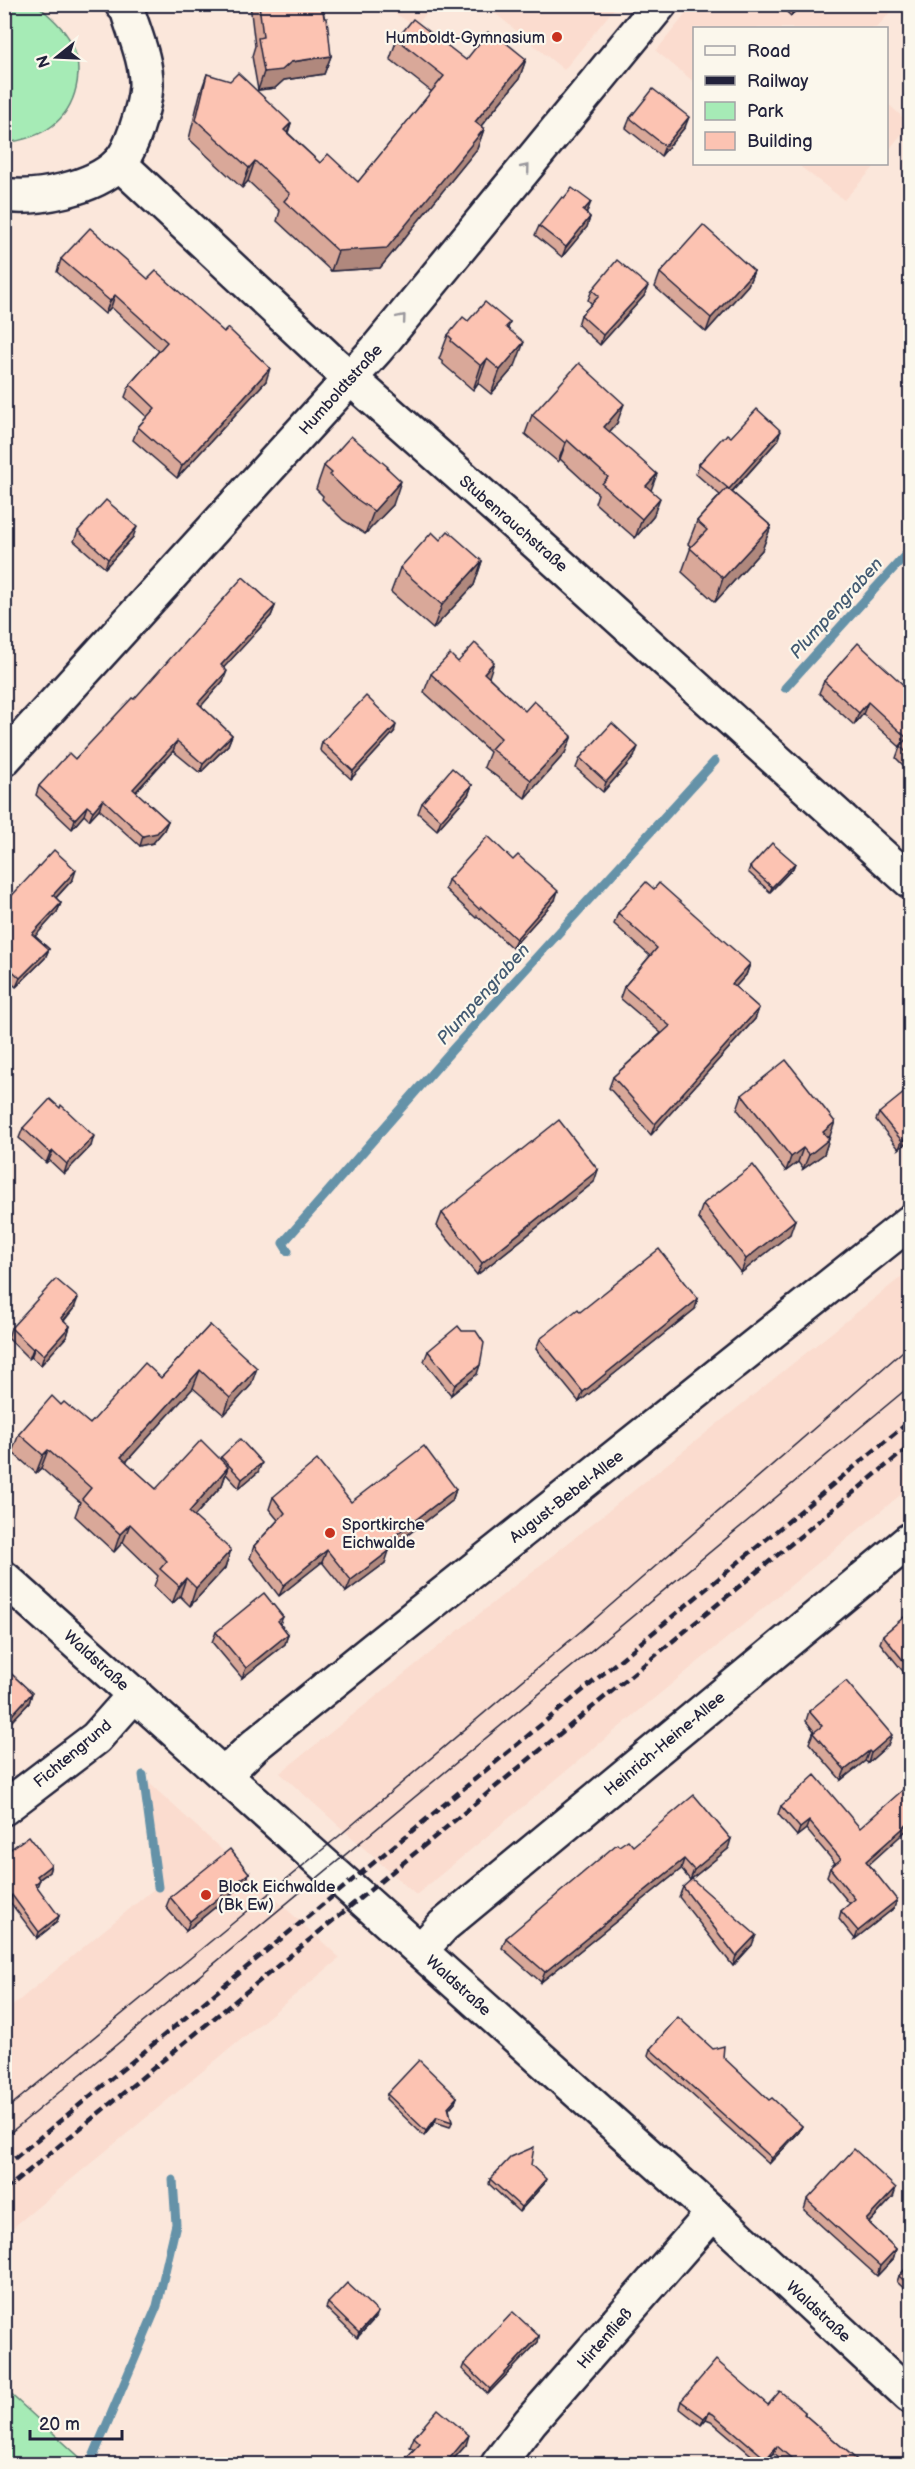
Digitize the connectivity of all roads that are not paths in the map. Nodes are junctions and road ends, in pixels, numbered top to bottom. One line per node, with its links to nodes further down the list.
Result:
1 (122, 4): 3 (street)
2 (660, 4): 5 (street, Humboldtstraße, one-way to 2)
3 (119, 163): 4 (street); 5 (street, Stubenrauchstraße)
4 (4, 195)
5 (350, 378): 6 (street, Humboldtstraße); 7 (street, Stubenrauchstraße)
6 (4, 759)
7 (910, 881)
8 (910, 1222): 12 (street, August-Bebel-Allee)
9 (910, 1540): 14 (street, Heinrich-Heine-Allee)
10 (4, 1578): 11 (street, Waldstraße)
11 (135, 1695): 12 (street, Waldstraße); 13 (street, Fichtengrund)
12 (225, 1774): 14 (street, Waldstraße)
13 (4, 1808)
14 (421, 1950): 15 (street, Waldstraße)
15 (713, 2213): 16 (street, Waldstraße); 17 (street, Hirtenfließ)
16 (910, 2396)
17 (498, 2464)

